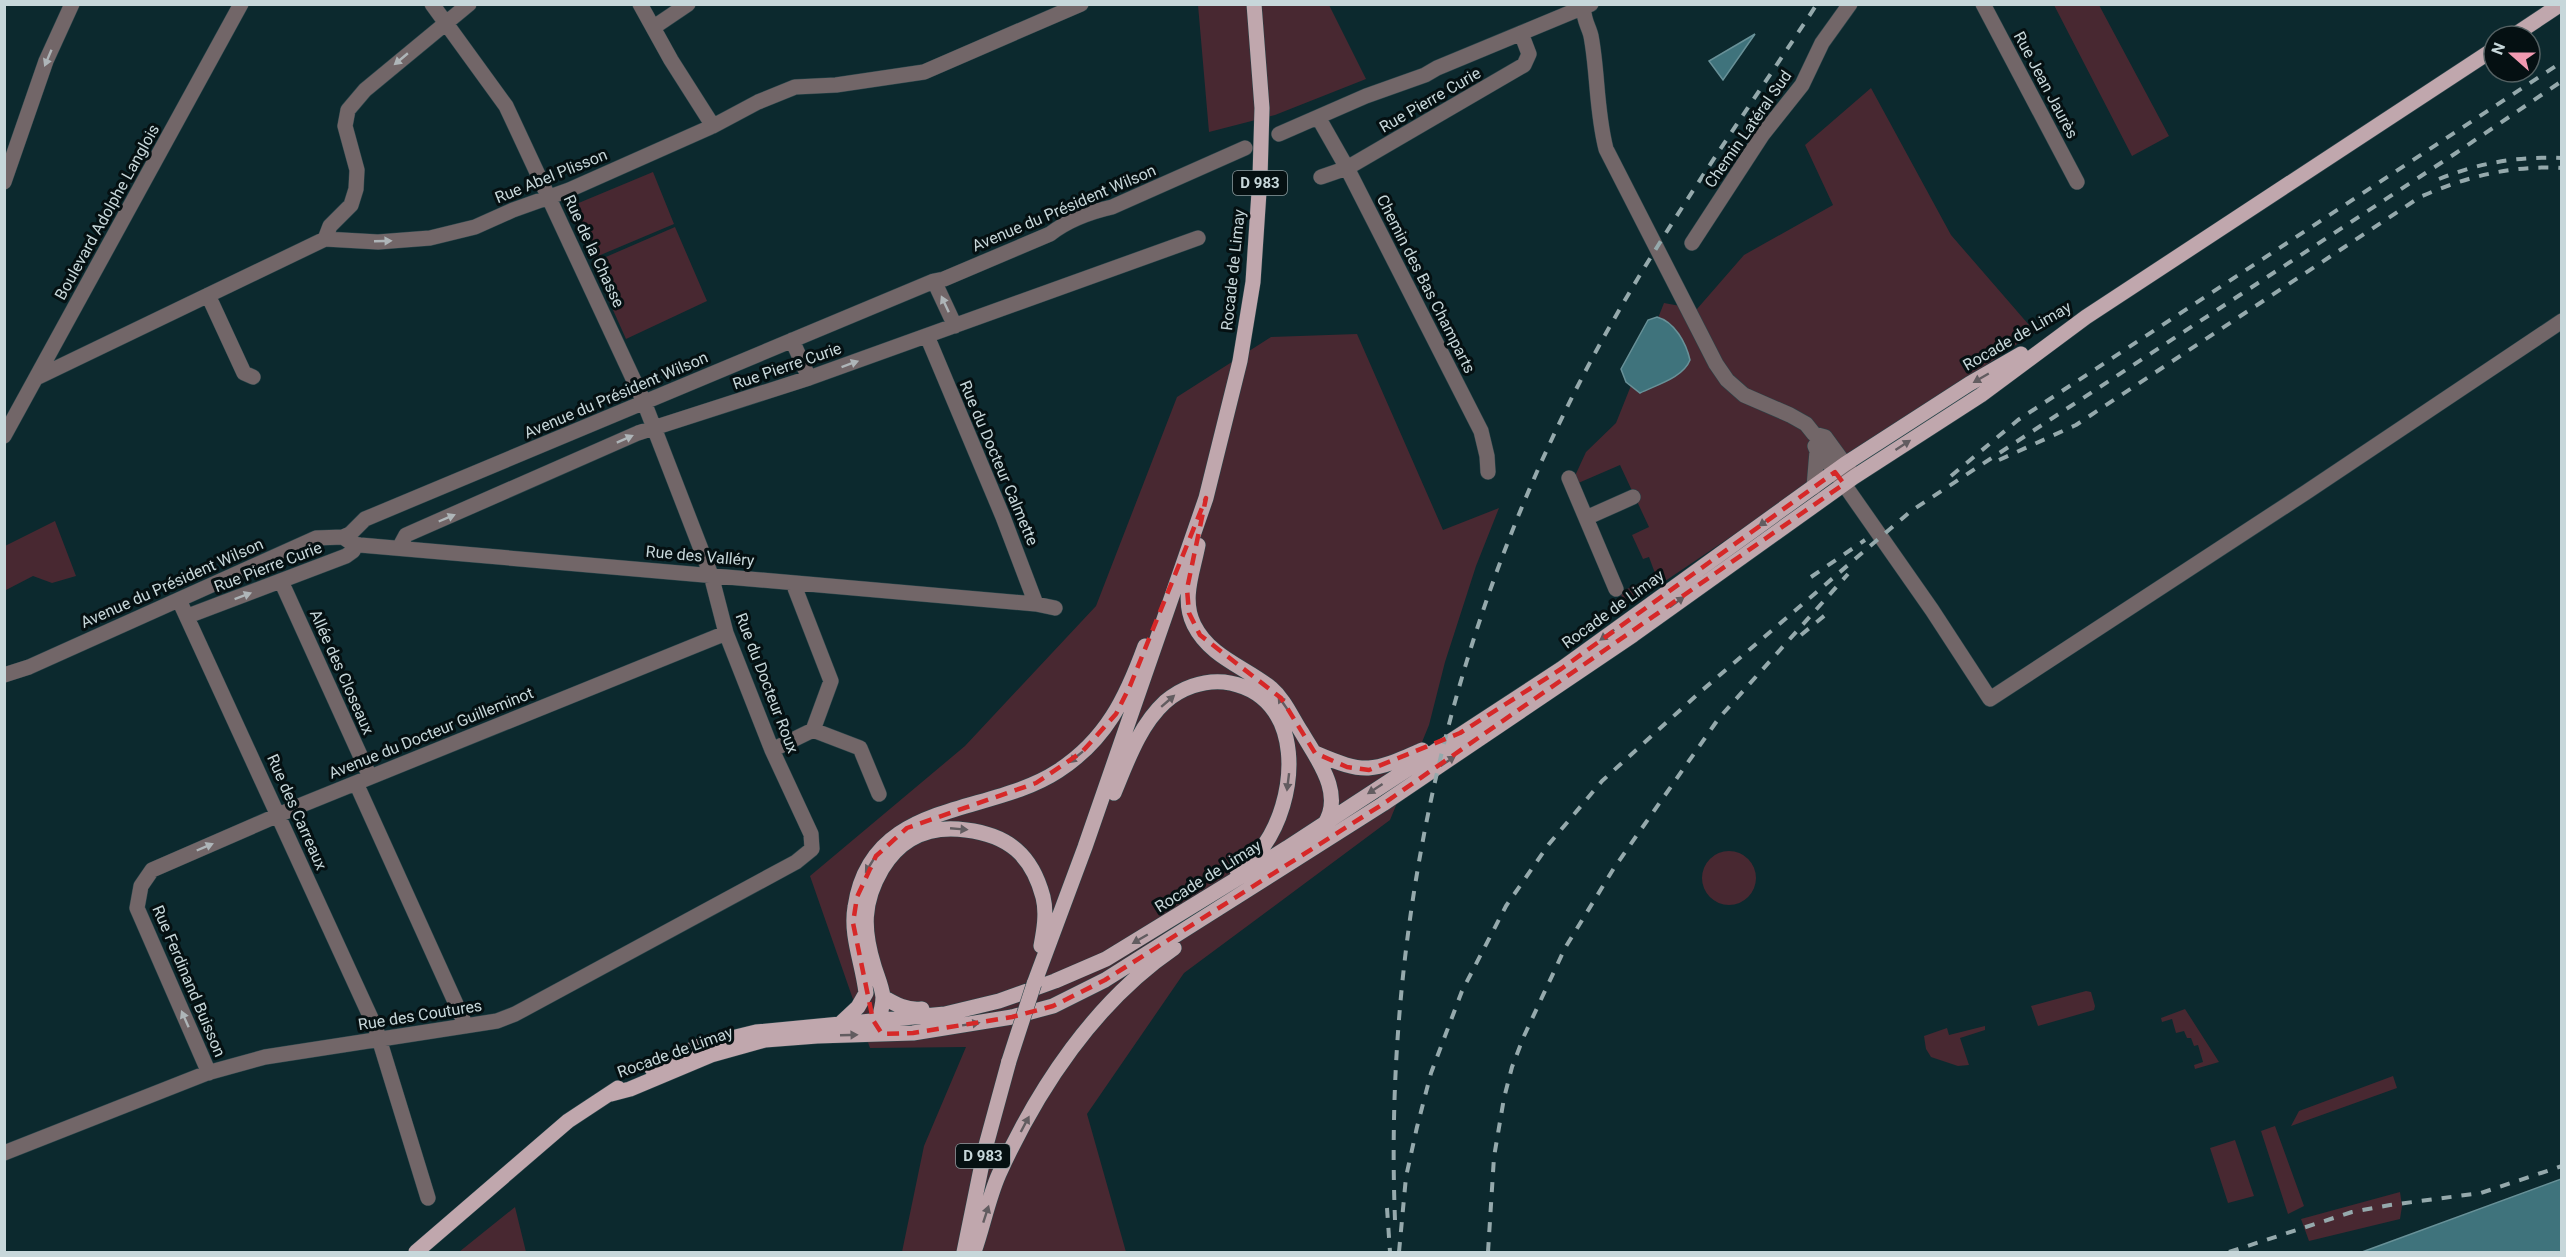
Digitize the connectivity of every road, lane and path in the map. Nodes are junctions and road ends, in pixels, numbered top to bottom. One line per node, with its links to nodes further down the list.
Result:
1 (72, 4): 24 (street, one-way to 24)
2 (241, 4): 37 (street, Boulevard Adolphe Langlois)
3 (432, 4): 13 (street, Rue de la Chasse)
4 (469, 4): 13 (street)
5 (640, 4): 15 (street)
6 (688, 4): 15 (street)
7 (1081, 4): 19 (street, Rue Abel Plisson)
8 (1254, 4): 49 (main road, Rocade de Limay / D 983)
9 (1850, 4): 29 (street, Chemin Latéral Sud)
10 (1983, 4): 25 (street, Rue Jean Jaurès)
11 (2561, 4): 14 (main road)
12 (1584, 6): 16 (street); 41 (street)
13 (446, 22): 26 (street, Rue de la Chasse); 28 (street, one-way to 28)
14 (2531, 24)
15 (654, 27): 19 (street)
16 (1521, 33): 18 (street); 22 (street, Rue Pierre Curie)
17 (2482, 57): 45 (main road, Rocade de Limay)
18 (1318, 117): 20 (street); 22 (street, Chemin des Bas Champarts)
19 (713, 126): 26 (street, Rue Abel Plisson)
20 (1279, 134)
21 (1245, 148): 30 (street, Avenue du Président Wilson)
22 (1347, 168): 23 (street, Rue Pierre Curie); 44 (street, Chemin des Bas Champarts)
23 (1321, 177)
24 (4, 182)
25 (2077, 182)
26 (550, 198): 28 (street, Rue Abel Plisson, one-way to 26); 39 (street, Rue de la Chasse)
27 (1198, 238): 33 (street, Rue Pierre Curie)
28 (325, 239): 31 (street, Rue Abel Plisson)
29 (1692, 243)
30 (934, 281): 33 (street, one-way to 30); 35 (street, Avenue du Président Wilson)
31 (208, 295): 36 (street); 37 (street, Rue Abel Plisson)
32 (2562, 321): 45 (street)
33 (955, 326): 34 (street, Rue Pierre Curie)
34 (927, 336): 38 (street, Rue Pierre Curie, one-way to 34); 59 (street, Rue du Docteur Calmette)
35 (792, 340): 38 (street); 39 (street, Avenue du Président Wilson)
36 (253, 377)
37 (36, 378): 42 (street, Boulevard Adolphe Langlois)
38 (809, 378): 40 (street, Rue Pierre Curie)
39 (644, 402): 40 (street, Rue de la Chasse); 51 (street, Avenue du Président Wilson)
40 (656, 429): 52 (street, Rue Pierre Curie, one-way to 40); 53 (street, Rue du Docteur Roux)
41 (1814, 434): 43 (street); 45 (street)
42 (4, 436)
43 (1817, 451): 45 (street); 47 (street)
44 (1488, 472)
45 (1844, 474): 47 (main road, Rocade de Limay); 74 (main road, Rocade de Limay, one-way to 45)
46 (1569, 478): 50 (street)
47 (1814, 487): 65 (main road, Rocade de Limay, one-way to 65)
48 (1633, 497): 50 (street)
49 (1206, 498): 54 (main road, D 983); 67 (main road, one-way to 49)
50 (1586, 518): 57 (street)
51 (350, 541): 52 (street, Rue des Valléry); 55 (street, Rue Pierre Curie); 58 (street, Avenue du Président Wilson)
52 (399, 548): 53 (street, Rue des Valléry)
53 (711, 575): 56 (street, Rue des Valléry); 62 (street, Rue du Docteur Roux)
54 (1178, 576): 73 (main road, D 983); 79 (main road, one-way to 79)
55 (282, 581): 61 (street, Rue Pierre Curie, one-way to 55); 68 (street, Allée des Closeaux)
56 (794, 583): 59 (street, Rue des Valléry); 64 (street)
57 (1616, 589)
58 (179, 600): 61 (street, Rue des Carreaux); 63 (street, Avenue du Président Wilson)
59 (1036, 604): 60 (street, Rue des Valléry)
60 (1054, 608)
61 (188, 616): 70 (street, Rue des Carreaux)
62 (726, 633): 66 (street, Rue du Docteur Roux); 68 (street, Avenue du Docteur Guilleminot)
63 (4, 675)
64 (813, 730): 66 (street); 69 (street)
65 (1460, 733): 67 (main road); 71 (main road, Rocade de Limay, one-way to 71)
66 (772, 750): 72 (street, Rue du Docteur Roux)
67 (1316, 753): 71 (main road)
68 (363, 780): 70 (street, Avenue du Docteur Guilleminot); 83 (street, Allée des Closeaux)
69 (879, 794)
70 (279, 815): 75 (street, Avenue du Docteur Guilleminot, one-way to 70); 85 (street, Rue des Carreaux)
71 (1328, 821): 74 (main road); 77 (main road, Rocade de Limay)
72 (813, 846): 83 (street, Rue des Coutures)
73 (1085, 847): 77 (main road, one-way to 77); 78 (main road, D 983)
74 (1293, 862): 76 (main road, Rocade de Limay)
75 (152, 870): 86 (street, Rue Ferdinand Buisson, one-way to 75)
76 (1258, 884): 84 (main road, Rocade de Limay, one-way to 76); 92 (main road, one-way to 76)
77 (1171, 921): 80 (main road, Rocade de Limay, one-way to 80)
78 (1036, 980): 81 (main road, one-way to 78); 91 (main road, D 983, bridge)
79 (866, 993): 82 (main road); 84 (main road)
80 (1017, 995): 81 (main road); 84 (main road, Rocade de Limay)
81 (883, 997): 84 (main road)
82 (842, 1022): 84 (main road, Rocade de Limay); 87 (main road, Rocade de Limay)
83 (466, 1026): 85 (street, Rue des Coutures)
84 (877, 1027): 87 (main road, Rocade de Limay, one-way to 84)
85 (379, 1040): 86 (street, Rue des Coutures); 89 (street, Rue des Carreaux)
86 (209, 1073): 88 (street, Rue des Coutures)
87 (611, 1094): 90 (main road, Rocade de Limay)
88 (4, 1153)
89 (428, 1198)
90 (416, 1252)
91 (964, 1252)
92 (974, 1252)

